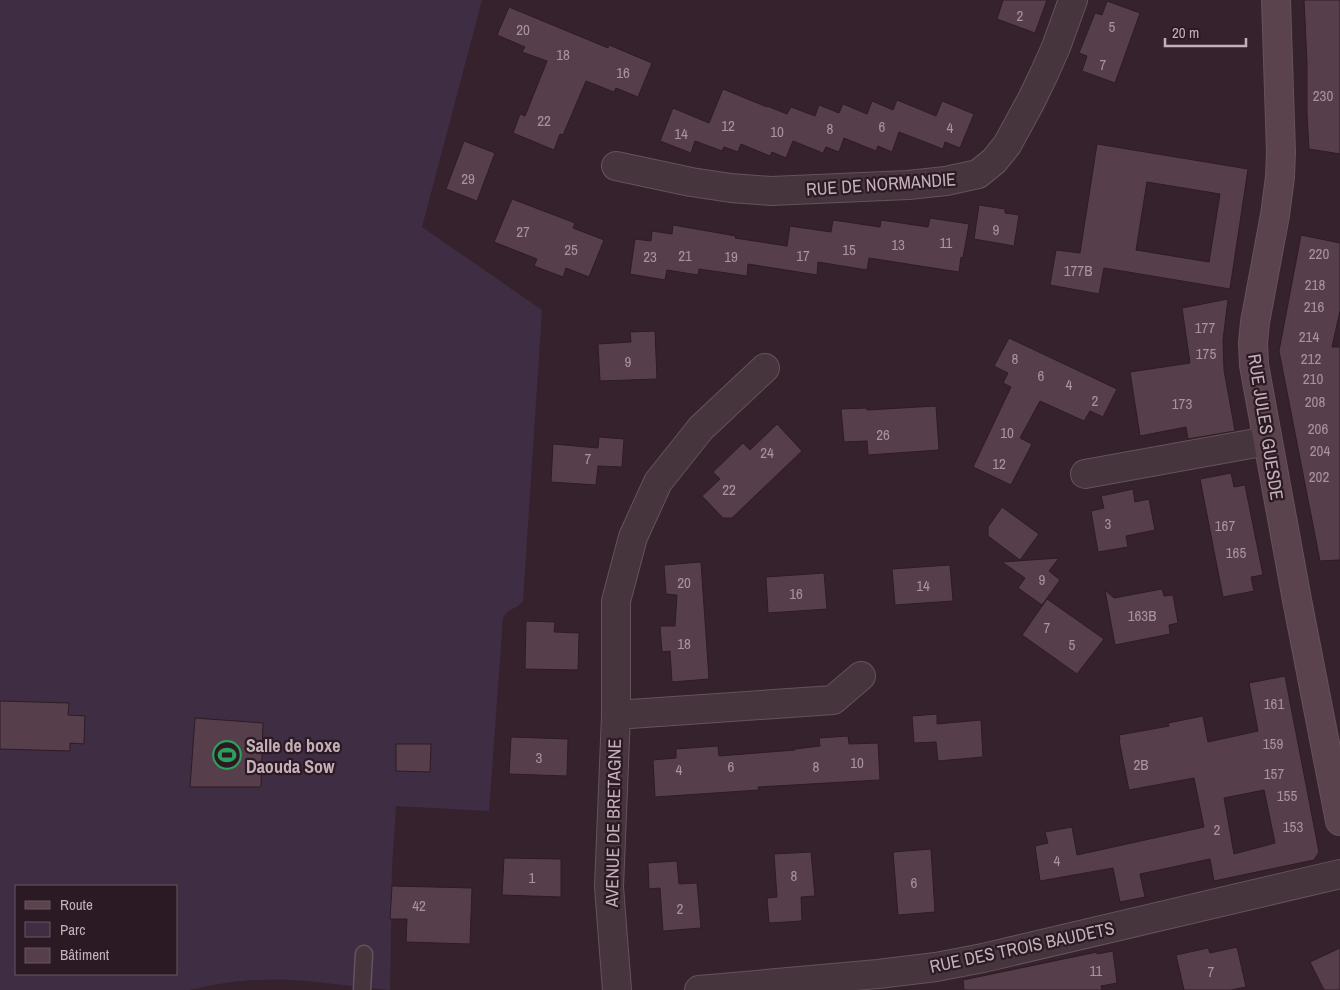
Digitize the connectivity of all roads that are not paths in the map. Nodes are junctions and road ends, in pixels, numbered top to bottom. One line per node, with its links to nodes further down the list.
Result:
1 (1073, 0): 3 (street, RUE DE NORMANDIE)
2 (1276, 0): 5 (main road, RUE JULES GUESDE)
3 (616, 166)
4 (765, 368): 8 (street, AVENUE DE BRETAGNE)
5 (1267, 441): 6 (street); 9 (main road, RUE JULES GUESDE)
6 (1085, 474)
7 (861, 676): 8 (street, AVENUE DE BRETAGNE)
8 (616, 715): 13 (street, AVENUE DE BRETAGNE)
9 (1340, 821)
10 (1340, 874): 14 (street, RUE DES TROIS BAUDETS)
11 (364, 954): 12 (lane)
12 (362, 990)
13 (618, 990)
14 (699, 990)

